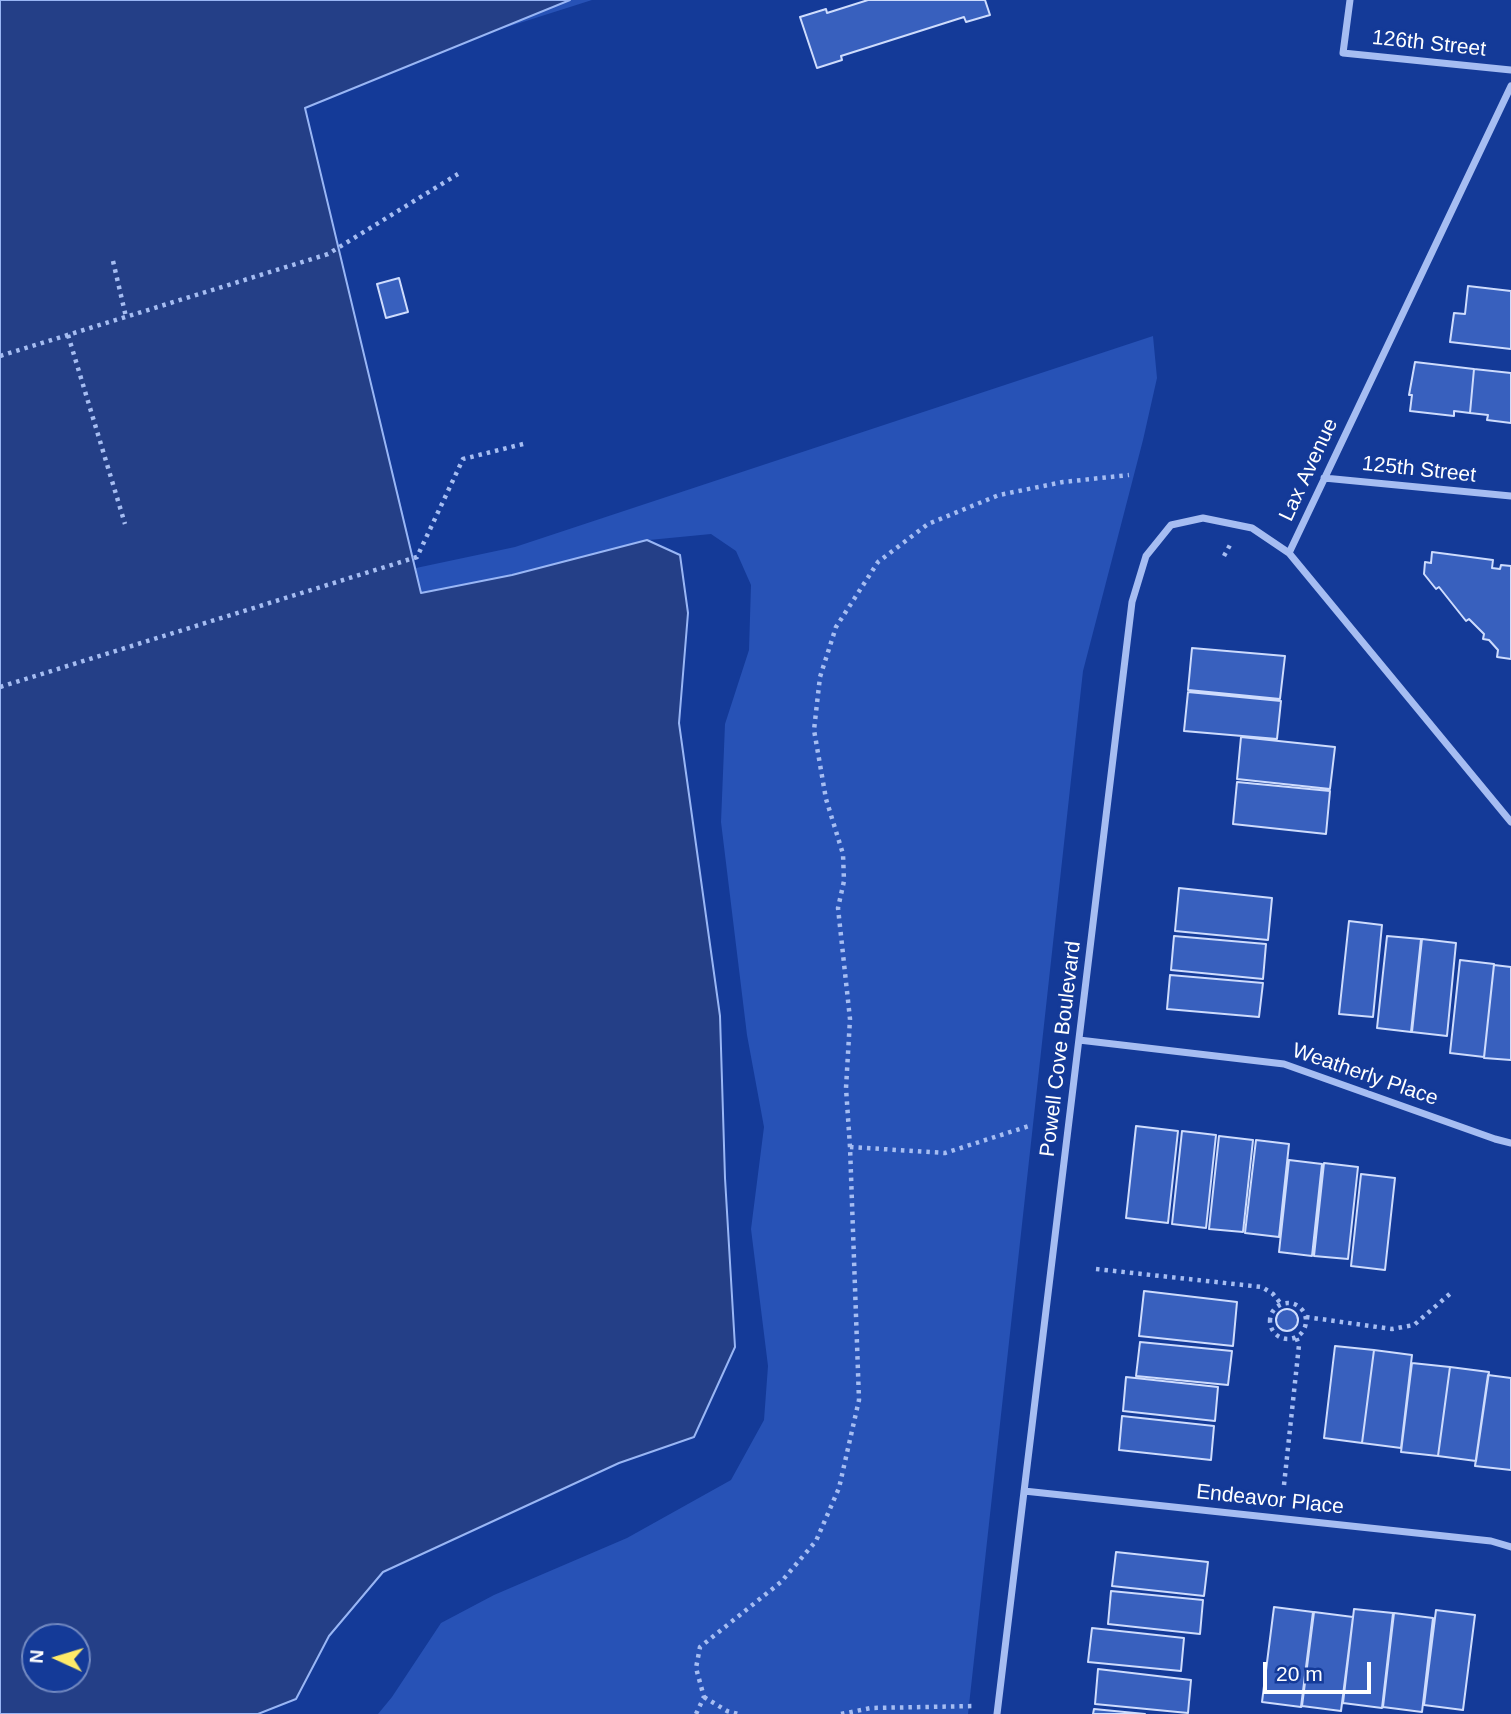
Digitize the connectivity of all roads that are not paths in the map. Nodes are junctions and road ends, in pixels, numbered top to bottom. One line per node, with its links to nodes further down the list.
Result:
1 (1350, 0): 2 (street, 126th Street)
2 (1511, 70)
3 (1511, 86): 4 (street, Lax Avenue)
4 (1324, 478): 5 (street, 125th Street); 6 (street, Lax Avenue)
5 (1511, 496)
6 (1289, 553): 7 (street, Lax Avenue); 8 (street, Powell Cove Boulevard)
7 (1511, 822)
8 (1079, 1040): 9 (street, Weatherly Place); 10 (street, Powell Cove Boulevard)
9 (1511, 1143)
10 (1024, 1491): 11 (street, Endeavor Place); 12 (street, Powell Cove Boulevard)
11 (1511, 1547)
12 (998, 1710)

